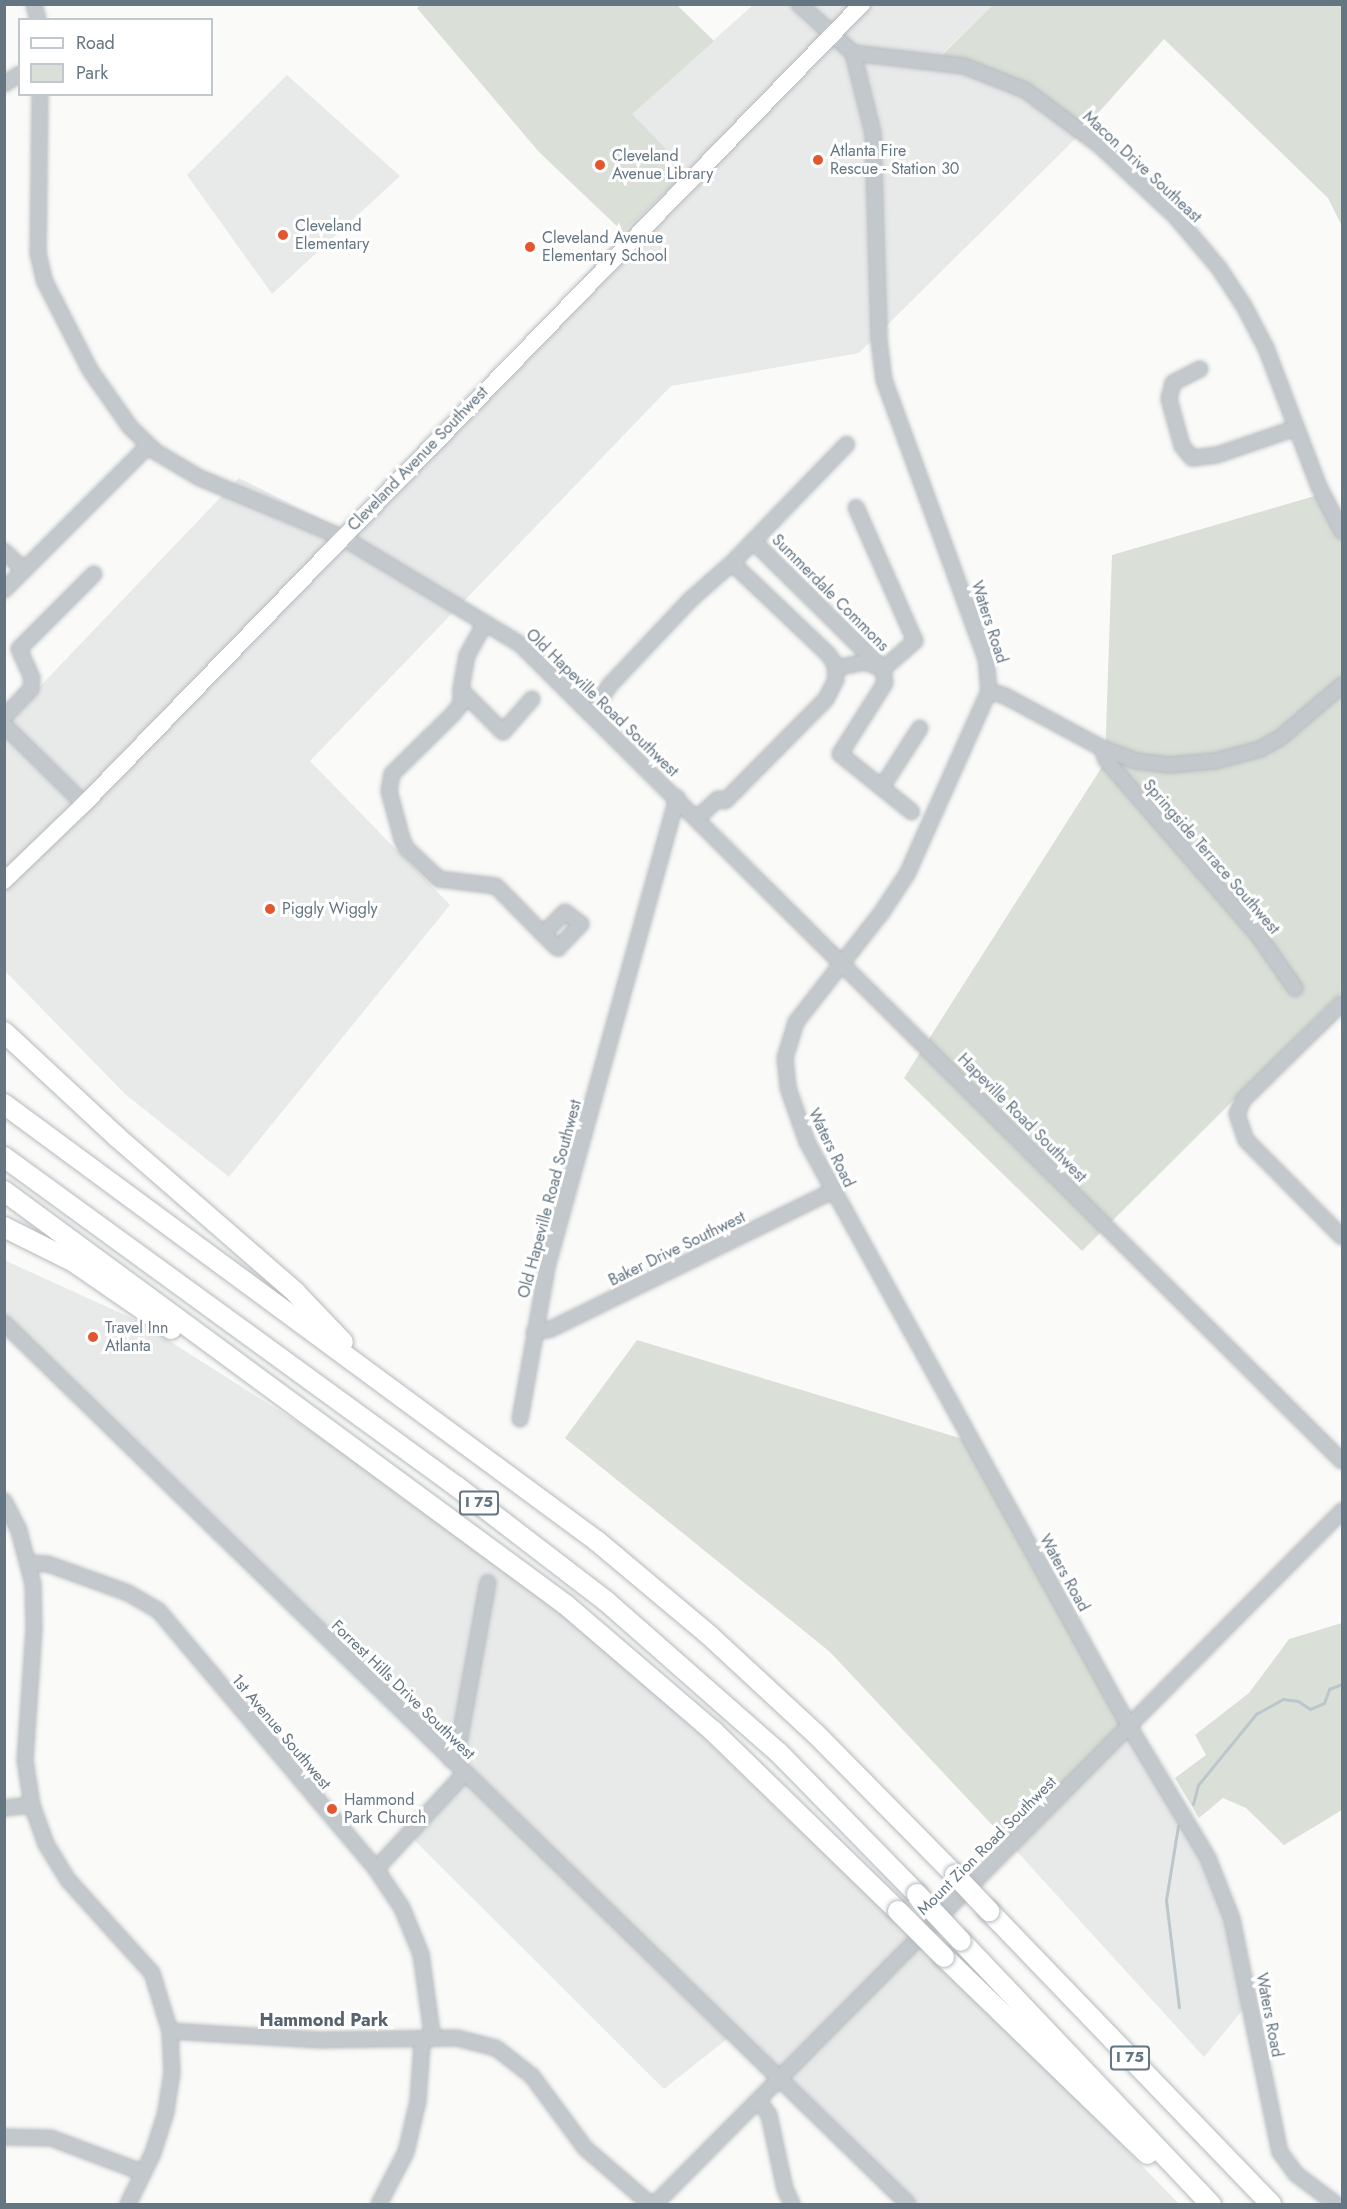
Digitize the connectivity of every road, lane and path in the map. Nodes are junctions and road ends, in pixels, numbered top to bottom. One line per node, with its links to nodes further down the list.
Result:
1 (800, 4): 3 (street, Macon Drive Southeast)
2 (862, 4): 3 (main road, Cleveland Avenue Southwest)
3 (831, 36): 4 (street, Macon Drive Southeast); 14 (main road, Cleveland Avenue Southwest)
4 (854, 53): 9 (street, Macon Drive Southeast); 26 (street, Waters Road)
5 (18, 75): 6 (street)
6 (4, 84)
7 (40, 96): 11 (street, Old Hapeville Road Southwest)
8 (1200, 369): 9 (street)
9 (1296, 428): 13 (street, Macon Drive Southeast)
10 (847, 444): 15 (street, Summerdale Commons)
11 (148, 446): 14 (street, Old Hapeville Road Southwest); 18 (street)
12 (856, 507): 23 (street, Summerdale Commons)
13 (1342, 531)
14 (342, 537): 21 (street, Old Hapeville Road Southwest); 35 (main road, Cleveland Avenue Southwest)
15 (753, 541): 17 (street, Summerdale Commons); 23 (street, Summerdale Commons)
16 (4, 551): 18 (street)
17 (732, 563): 22 (street); 28 (street, Summerdale Commons)
18 (24, 570): 20 (street)
19 (94, 574): 29 (street)
20 (4, 590)
21 (485, 623): 25 (street); 28 (street, Old Hapeville Road Southwest)
22 (835, 668): 23 (street); 37 (street)
23 (883, 669): 33 (street, Summerdale Commons)
24 (1342, 685): 32 (street)
25 (462, 690): 27 (street); 39 (street)
26 (989, 692): 32 (street); 40 (street, Waters Road)
27 (532, 699)
28 (591, 714): 34 (street, Old Hapeville Road Southwest)
29 (4, 717)
30 (4, 725): 35 (street)
31 (920, 728): 33 (street)
32 (1102, 748): 41 (street, Springside Terrace Southwest)
33 (882, 787): 36 (street, Summerdale Commons)
34 (677, 798): 37 (street, Hapeville Road Southwest); 51 (street, Old Hapeville Road Southwest)
35 (84, 804): 38 (main road, Cleveland Avenue Southwest)
36 (912, 812)
37 (697, 818): 40 (street, Hapeville Road Southwest)
38 (4, 881)
39 (543, 934)
40 (842, 962): 47 (street, Waters Road); 54 (street, Hapeville Road Southwest)
41 (1295, 988)
42 (1342, 1003): 49 (street)
43 (4, 1032): 52 (highway)
44 (4, 1104): 52 (highway, I 75)
45 (4, 1157): 79 (highway, I 75, bridge)
46 (4, 1191): 55 (highway)
47 (833, 1191): 51 (street, Baker Drive Southwest); 60 (street, Waters Road)
48 (4, 1227): 55 (highway)
49 (1342, 1237)
50 (4, 1323): 61 (street, Forrest Hills Drive Southwest)
51 (534, 1332): 53 (street, Old Hapeville Road Southwest)
52 (362, 1365): 80 (highway, I 75, bridge)
53 (520, 1419)
54 (1342, 1461)
55 (396, 1476): 78 (highway, bridge)
56 (4, 1501): 58 (street)
57 (1342, 1511): 60 (street, Mount Zion Road Southwest)
58 (30, 1563): 63 (street); 65 (street, 1st Avenue Southwest)
59 (488, 1583): 61 (street)
60 (1129, 1726): 68 (street, Mount Zion Road Southwest); 81 (street, Waters Road)
61 (450, 1759): 62 (street, Forrest Hills Drive Southwest)
62 (465, 1773): 65 (street); 68 (street, Forrest Hills Drive Southwest)
63 (32, 1805): 64 (street); 66 (street)
64 (4, 1808)
65 (376, 1869): 67 (street, 1st Avenue Southwest)
66 (170, 2031): 67 (street); 71 (street)
67 (427, 2039): 73 (street, 1st Avenue Southwest); 74 (street)
68 (779, 2080): 69 (street, Mount Zion Road Southwest); 77 (street, Forrest Hills Drive Southwest)
69 (759, 2101): 75 (street, Mount Zion Road Southwest); 76 (street)
70 (4, 2137): 71 (street)
71 (144, 2173): 72 (street)
72 (128, 2205)
73 (379, 2205)
74 (650, 2205)
75 (655, 2205)
76 (792, 2205)
77 (908, 2205)
78 (1202, 2205)
79 (1211, 2205)
80 (1271, 2205)
81 (1336, 2205)

